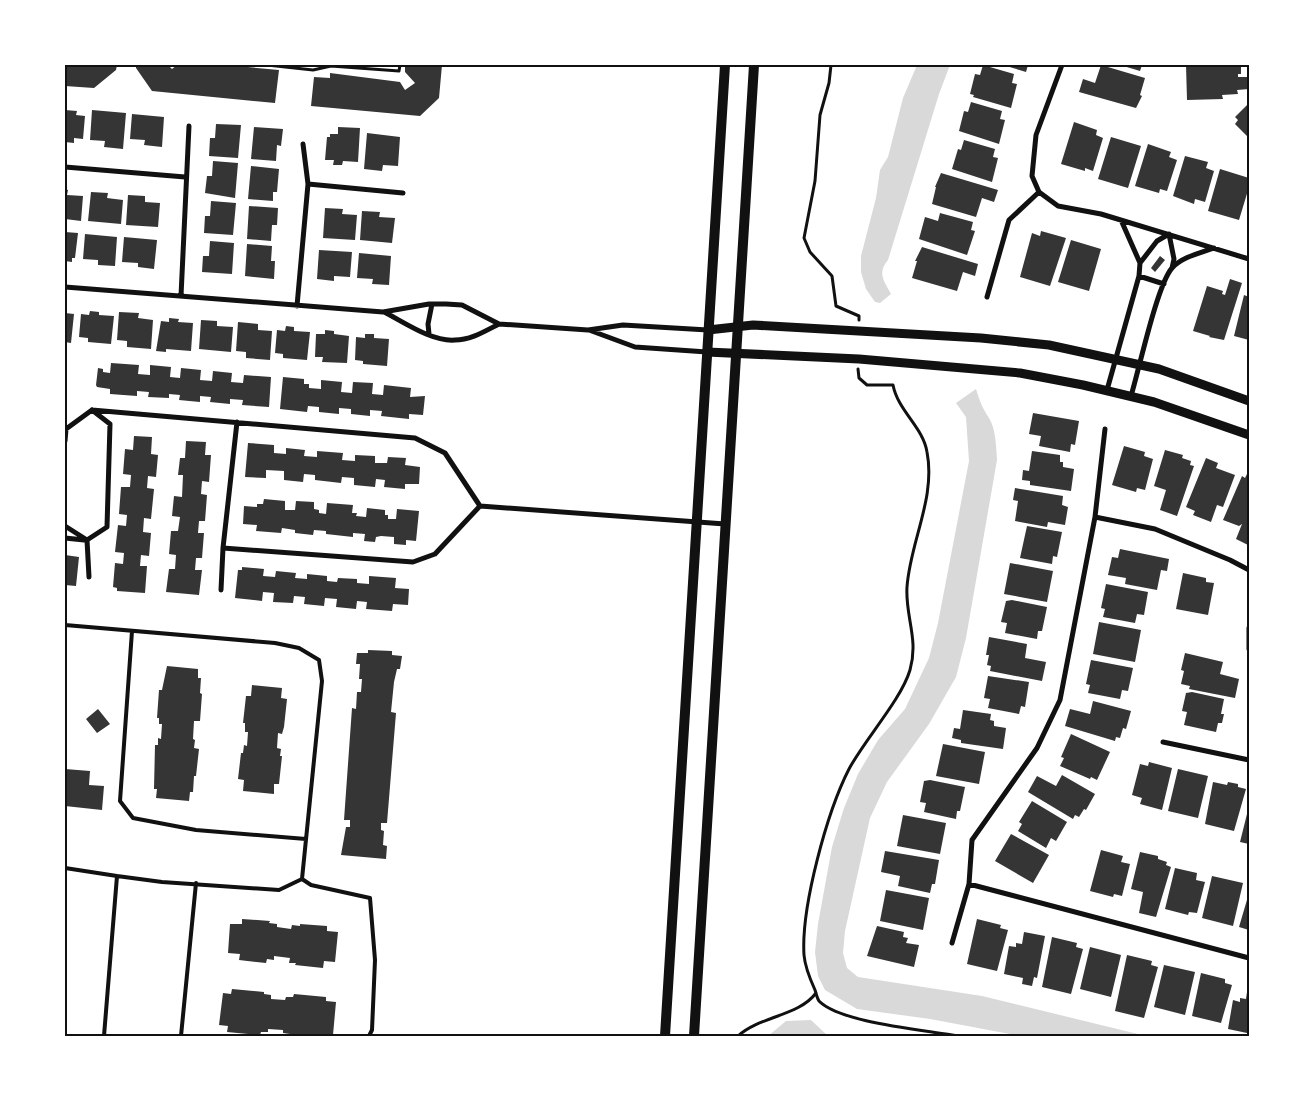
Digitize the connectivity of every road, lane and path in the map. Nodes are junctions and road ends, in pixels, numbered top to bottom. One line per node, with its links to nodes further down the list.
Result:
1 (267, 65): 2 (path)
2 (400, 65)
3 (725, 65): 32 (main road)
4 (754, 65): 30 (main road)
5 (831, 65): 28 (path)
6 (1062, 65): 12 (street)
7 (189, 126): 10 (street)
8 (303, 144): 11 (street)
9 (65, 167): 10 (street)
10 (185, 176): 23 (street)
11 (308, 184): 13 (street); 26 (street)
12 (1039, 192): 14 (street); 24 (street)
13 (403, 193)
14 (1120, 220): 15 (street); 18 (street)
15 (1169, 234): 16 (street); 18 (street); 19 (street)
16 (1214, 248): 17 (street); 19 (street)
17 (1249, 259)
18 (1140, 263): 20 (street)
19 (1172, 268): 21 (street)
20 (1139, 276): 21 (street); 36 (street)
21 (1164, 284): 37 (street)
22 (65, 287): 23 (street)
23 (181, 296): 26 (street)
24 (987, 297)
25 (432, 304): 27 (street); 29 (street); 33 (street)
26 (297, 306): 27 (street)
27 (383, 312): 33 (street)
28 (859, 316)
29 (499, 324): 31 (street); 33 (street)
30 (738, 327): 32 (street); 35 (main road); 36 (street)
31 (588, 330): 32 (street); 34 (street)
32 (708, 330): 34 (main road)
33 (429, 334)
34 (707, 352): 35 (street); 49 (main road)
35 (736, 352): 39 (street); 50 (main road)
36 (1115, 358): 37 (street); 39 (street)
37 (1140, 364): 40 (street); 41 (street)
38 (866, 384): 73 (path)
39 (1107, 390): 40 (street)
40 (1131, 396): 45 (street)
41 (1249, 401)
42 (92, 410): 43 (street); 46 (street); 53 (street)
43 (237, 422): 47 (street); 54 (street)
44 (1105, 429): 48 (street)
45 (1249, 435)
46 (65, 441)
47 (480, 506): 49 (street); 54 (street)
48 (1094, 517): 55 (street); 70 (street)
49 (696, 523): 50 (street); 77 (main road)
50 (725, 524): 78 (main road)
51 (65, 526): 53 (street)
52 (65, 538): 53 (street)
53 (87, 540): 56 (street)
54 (223, 548): 57 (street)
55 (1249, 570)
56 (89, 577)
57 (221, 590)
58 (65, 625): 60 (lane)
59 (1249, 628): 61 (street)
60 (132, 631): 65 (lane); 65 (lane)
61 (1249, 633): 62 (street)
62 (1249, 649)
63 (1163, 742): 64 (street)
64 (1249, 760)
65 (306, 839): 68 (lane)
66 (65, 868): 67 (lane)
67 (117, 876): 69 (lane); 74 (lane)
68 (302, 879): 69 (lane); 76 (lane)
69 (196, 884): 75 (lane)
70 (969, 884): 71 (street); 72 (street)
71 (952, 943)
72 (1249, 958)
73 (816, 993): 79 (path); 80 (path)
74 (104, 1036)
75 (181, 1036)
76 (369, 1036)
77 (665, 1036)
78 (694, 1036)
79 (738, 1036)
80 (958, 1036)

